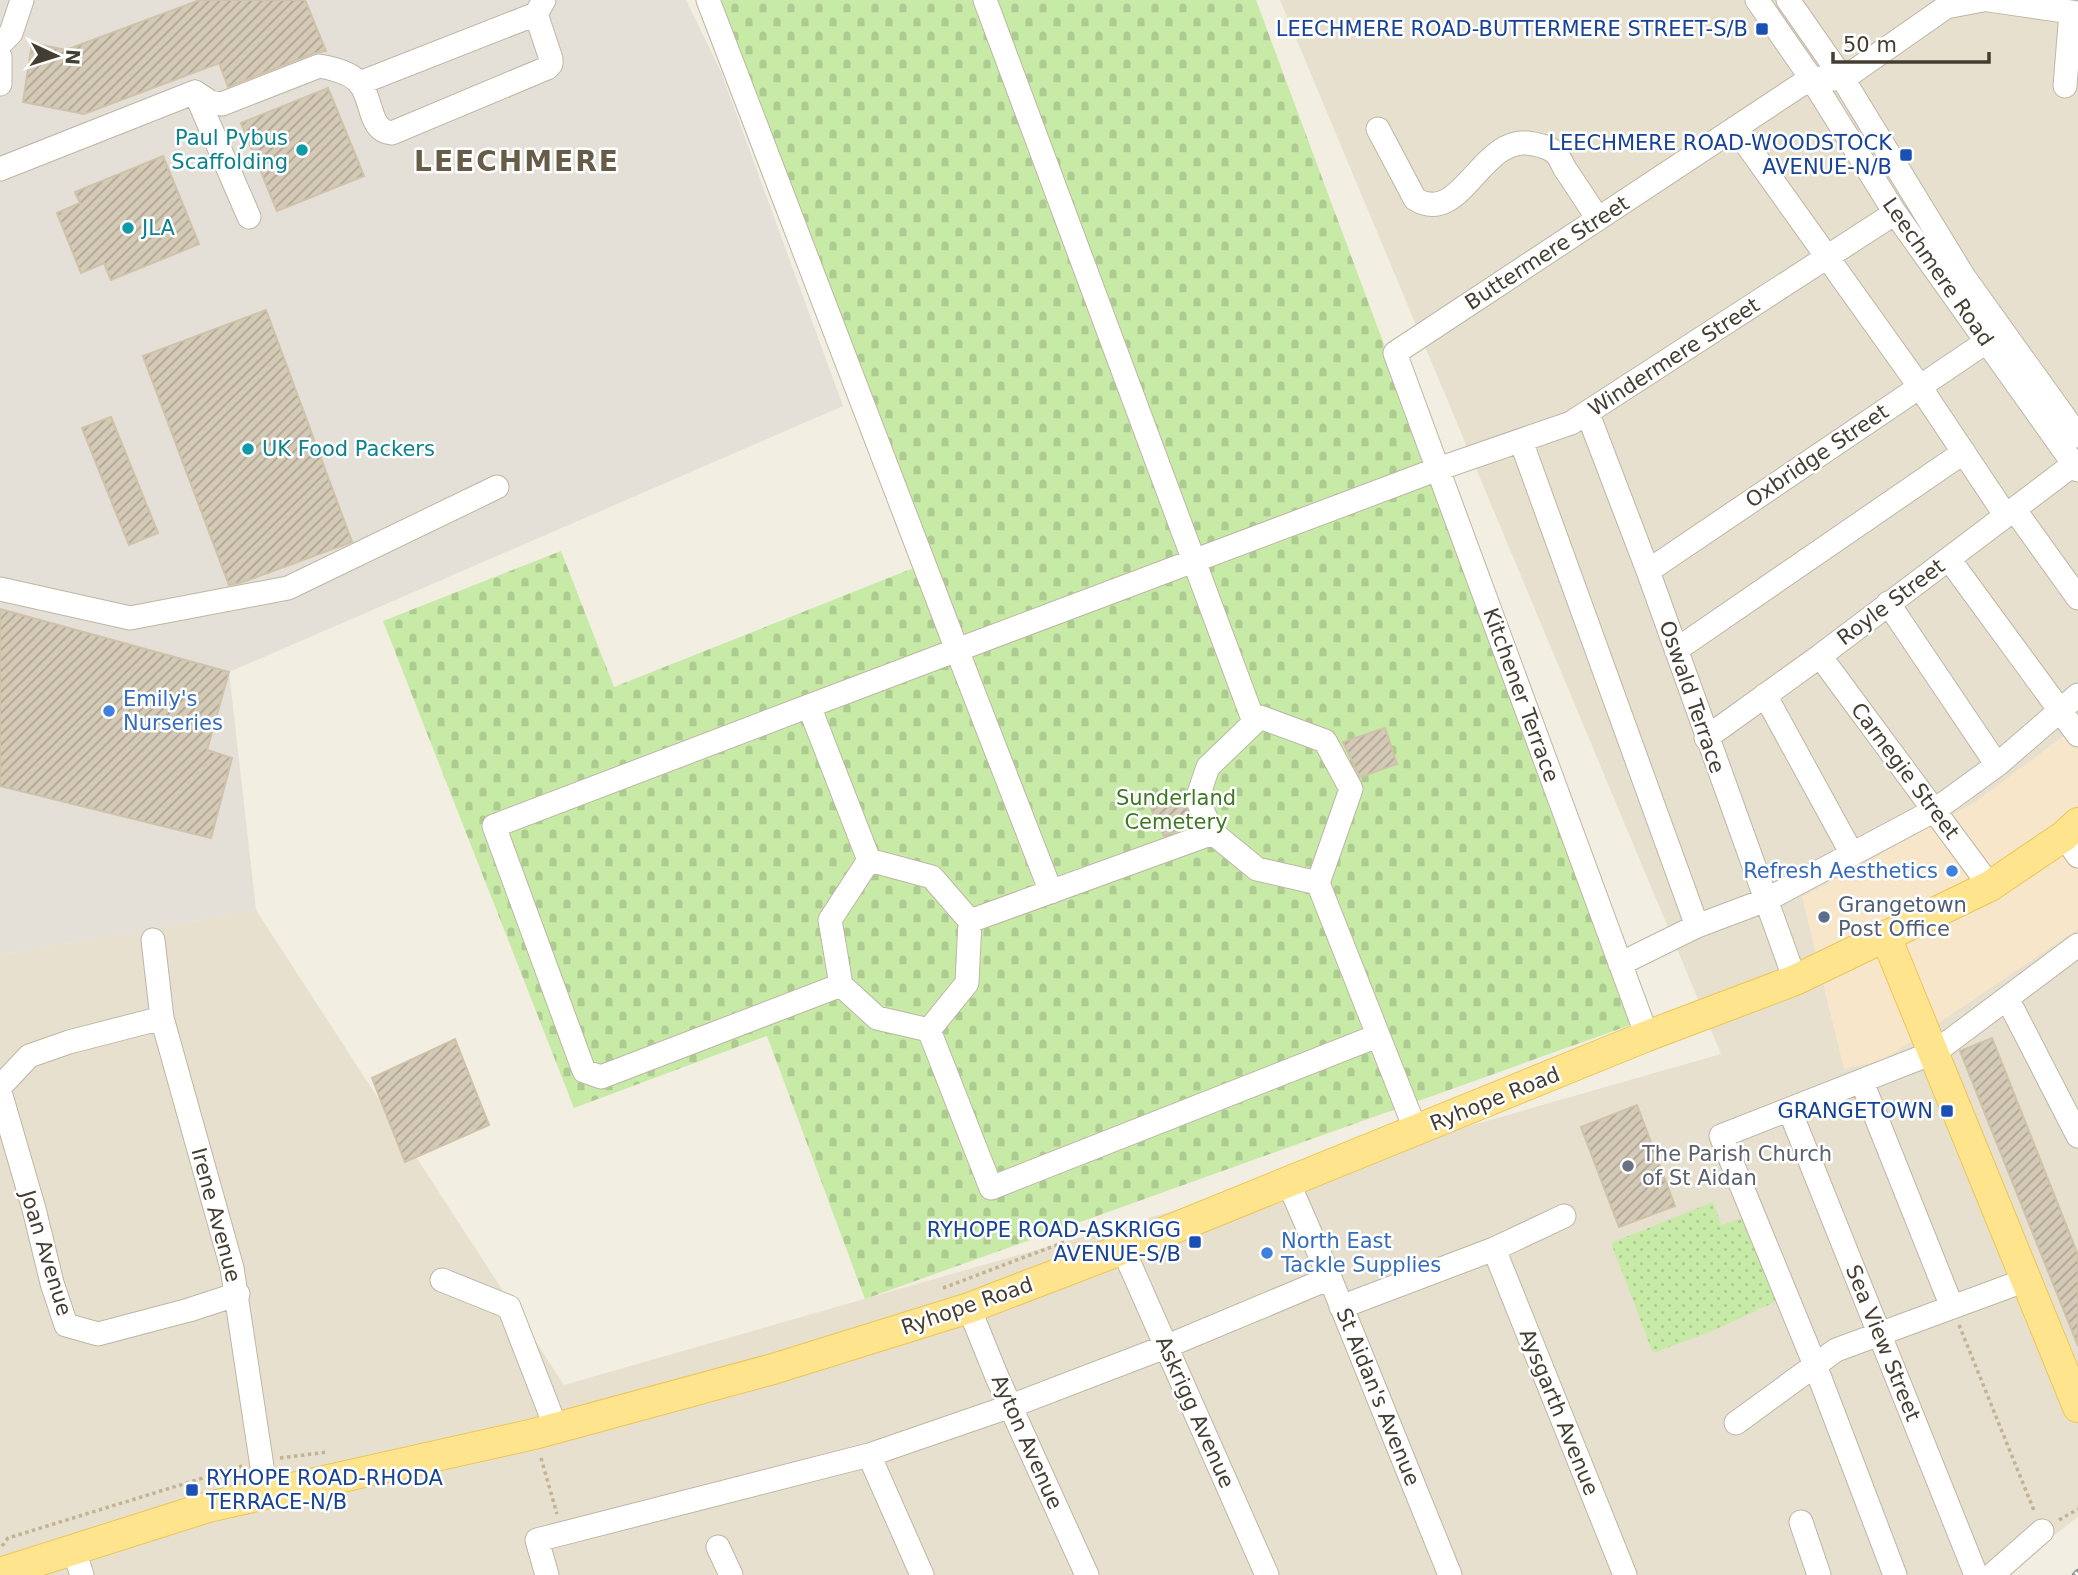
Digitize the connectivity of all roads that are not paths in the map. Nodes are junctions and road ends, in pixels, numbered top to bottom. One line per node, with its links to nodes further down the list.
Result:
1 (22, 0): 10 (street)
2 (708, 0): 42 (street)
3 (985, 0): 37 (street)
4 (1757, 0): 12 (street, Leechmere Road)
5 (1788, 0): 13 (street, Leechmere Road)
6 (1983, 0): 13 (street)
7 (1989, 0): 9 (street)
8 (540, 7): 14 (street); 14 (street)
9 (2074, 12): 16 (street)
10 (0, 44)
11 (0, 57): 15 (street)
12 (1811, 78): 13 (street); 18 (street, Buttermere Street); 21 (street, Leechmere Road)
13 (1843, 79): 29 (street, Leechmere Road)
14 (360, 83): 17 (street)
15 (0, 84)
16 (2065, 86)
17 (195, 92): 20 (street); 22 (street)
18 (1735, 128): 23 (street, Buttermere Street); 24 (street)
19 (1378, 129): 23 (street)
20 (0, 169)
21 (1895, 213): 24 (street, Windermere Street); 25 (street, Leechmere Road)
22 (249, 217)
23 (1598, 219): 26 (street, Buttermere Street)
24 (1826, 258): 27 (street); 28 (street, Windermere Street)
25 (1986, 342): 27 (street, Oxbridge Street); 32 (street, Leechmere Road)
26 (1395, 353): 33 (street, Kitchener Terrace)
27 (1920, 387): 31 (street); 38 (street, Oxbridge Street)
28 (1588, 414): 30 (street, Windermere Street); 38 (street, Oswald Terrace)
29 (2078, 436)
30 (1521, 441): 33 (street, Windermere Street); 63 (street)
31 (1964, 452): 35 (street); 43 (street)
32 (2076, 467): 35 (street, Royle Street)
33 (1438, 469): 37 (street, Windermere Street); 67 (street, Kitchener Terrace)
34 (497, 487): 39 (street)
35 (2010, 513): 36 (street, Royle Street); 40 (street)
36 (1949, 559): 41 (street, Royle Street); 48 (street)
37 (1195, 562): 42 (street, Windermere Street); 49 (street)
38 (1648, 571): 43 (street, Oswald Terrace)
39 (0, 589)
40 (2078, 598)
41 (1888, 603): 44 (street, Royle Street); 52 (street)
42 (957, 650): 47 (street, Windermere Street); 60 (street)
43 (1676, 650): 51 (street, Oswald Terrace)
44 (1820, 656): 45 (street, Royle Street); 53 (street, Carnegie Street)
45 (1765, 695): 51 (street, Royle Street); 56 (street)
46 (2078, 695): 48 (street)
47 (809, 706): 57 (street); 69 (street, Windermere Street)
48 (2060, 711): 50 (street); 52 (street)
49 (1254, 722): 54 (street); 58 (street)
50 (2078, 735)
51 (1706, 738): 61 (street, Oswald Terrace)
52 (1997, 765): 53 (street)
53 (1935, 810): 56 (street); 59 (street, Carnegie Street)
54 (1213, 833): 58 (street); 60 (street)
55 (2073, 838): 59 (main road, Ryhope Road)
56 (1852, 854): 61 (street)
57 (870, 860): 62 (street); 69 (street)
58 (1318, 883): 73 (street)
59 (1990, 886): 64 (main road, Ryhope Road)
60 (1051, 892): 62 (street)
61 (1766, 900): 63 (street); 68 (street, Oswald Terrace)
62 (970, 921): 72 (street)
63 (1697, 926): 67 (street)
64 (1886, 937): 68 (main road, Ryhope Road); 75 (main road)
65 (153, 940): 71 (street, Irene Avenue)
66 (2078, 945): 70 (street)
67 (1620, 964): 74 (street, Kitchener Terrace)
68 (1795, 980): 74 (main road, Ryhope Road)
69 (841, 985): 72 (street)
70 (2007, 998): 75 (street); 78 (street)
71 (162, 1018): 77 (street, Joan Avenue); 89 (street, Irene Avenue)
72 (929, 1030): 73 (street)
73 (1377, 1036): 80 (street)
74 (1647, 1036): 80 (main road, Ryhope Road)
75 (1935, 1052): 76 (street); 88 (main road)
76 (1862, 1082): 79 (street); 91 (street)
77 (0, 1090): 89 (street, Joan Avenue)
78 (2069, 1095): 81 (street)
79 (1790, 1111): 93 (street, Sea View Street); 95 (street)
80 (1416, 1131): 82 (main road, Ryhope Road)
81 (2078, 1136)
82 (1288, 1182): 84 (main road, Ryhope Road); 86 (street, St Aidan's Avenue)
83 (1564, 1216): 85 (street)
84 (1124, 1249): 92 (main road, Ryhope Road); 94 (street, Askrigg Avenue)
85 (1494, 1249): 90 (street); 113 (street, Aysgarth Avenue)
86 (1330, 1278): 90 (street, St Aidan's Avenue); 94 (street)
87 (442, 1280): 99 (street)
88 (2025, 1280): 91 (street); 97 (main road)
89 (238, 1294): 101 (street, Irene Avenue)
90 (1341, 1307): 112 (street, St Aidan's Avenue)
91 (1952, 1307): 93 (street)
92 (969, 1308): 96 (street, Ayton Avenue); 99 (main road, Ryhope Road)
93 (1880, 1334): 95 (street); 116 (street, Sea View Street)
94 (1165, 1347): 96 (street); 111 (street, Askrigg Avenue)
95 (1815, 1366): 98 (street); 115 (street)
96 (1011, 1406): 100 (street); 110 (street, Ayton Avenue)
97 (2078, 1407)
98 (1737, 1423)
99 (545, 1431): 101 (main road, Ryhope Road)
100 (869, 1455): 107 (street); 109 (street)
101 (266, 1493): 105 (main road, Ryhope Road)
102 (1801, 1522): 114 (street)
103 (2042, 1531): 117 (street)
104 (718, 1547): 108 (street)
105 (78, 1562): 106 (main road, Ryhope Road)
106 (0, 1573)
107 (547, 1575)
108 (731, 1575)
109 (922, 1575)
110 (1087, 1575)
111 (1267, 1575)
112 (1450, 1575)
113 (1625, 1575)
114 (1819, 1575)
115 (1895, 1575)
116 (1976, 1575)
117 (1992, 1575)

